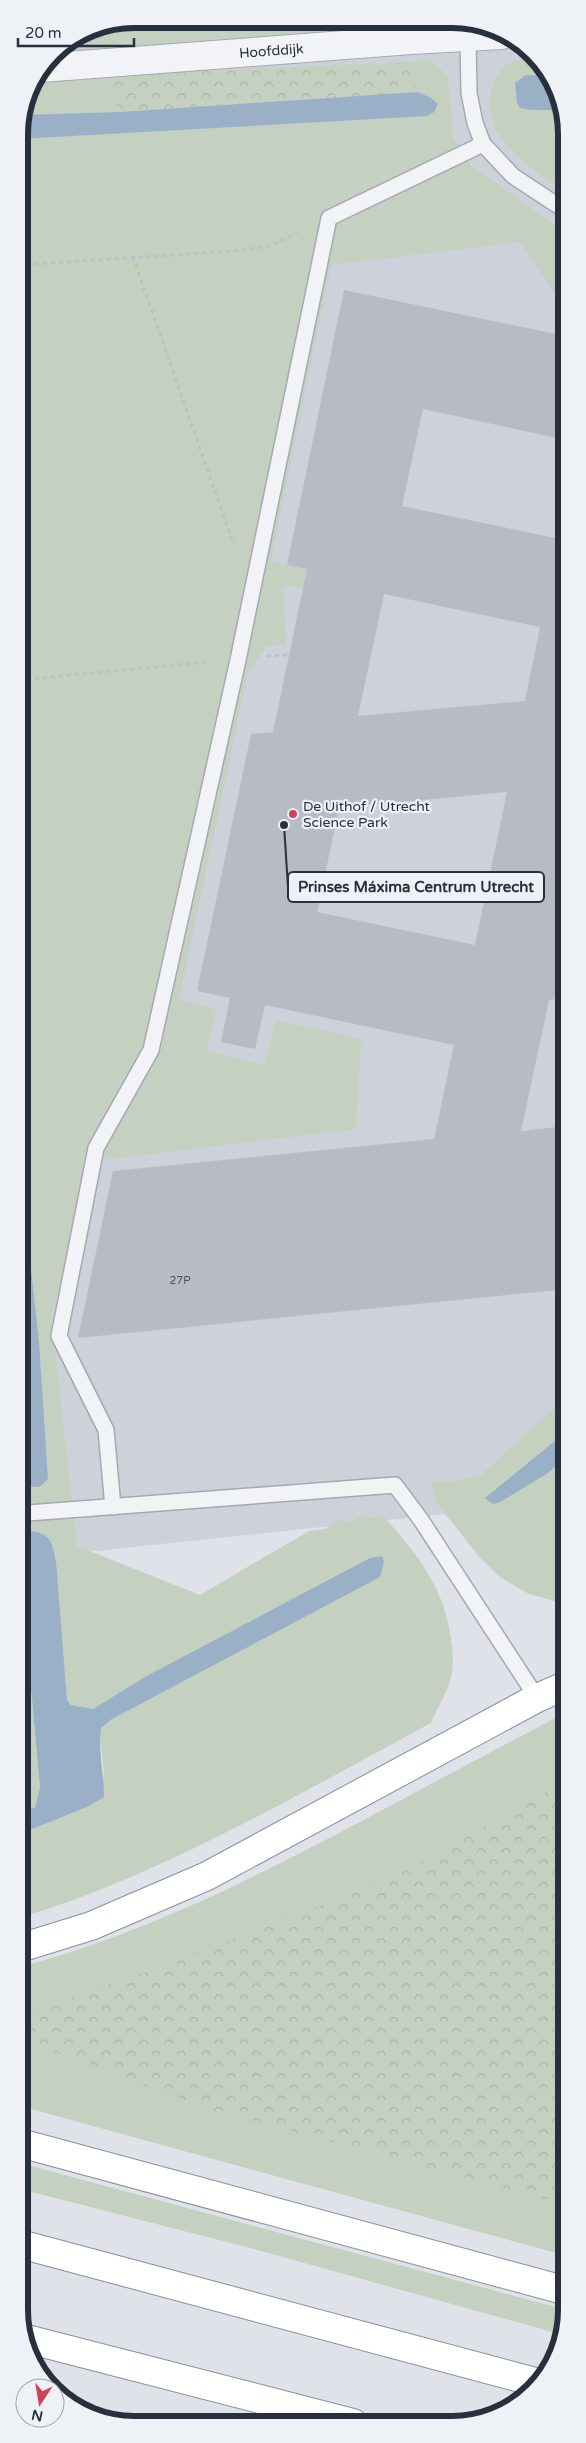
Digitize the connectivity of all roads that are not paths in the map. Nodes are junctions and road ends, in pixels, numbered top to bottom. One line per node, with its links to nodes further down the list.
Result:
1 (494, 36): 2 (street, Hoofddijk)
2 (468, 37): 3 (street, Hoofddijk); 4 (lane)
3 (51, 67)
4 (483, 144): 5 (lane); 6 (lane)
5 (558, 206)
6 (113, 1507): 7 (lane); 9 (lane)
7 (28, 1513)
8 (558, 1688): 9 (highway)
9 (537, 1698): 10 (highway)
10 (28, 1946)
11 (28, 2145): 13 (highway)
12 (28, 2246): 15 (highway)
13 (558, 2289)
14 (32, 2340): 16 (highway)
15 (530, 2381)
16 (326, 2416)

